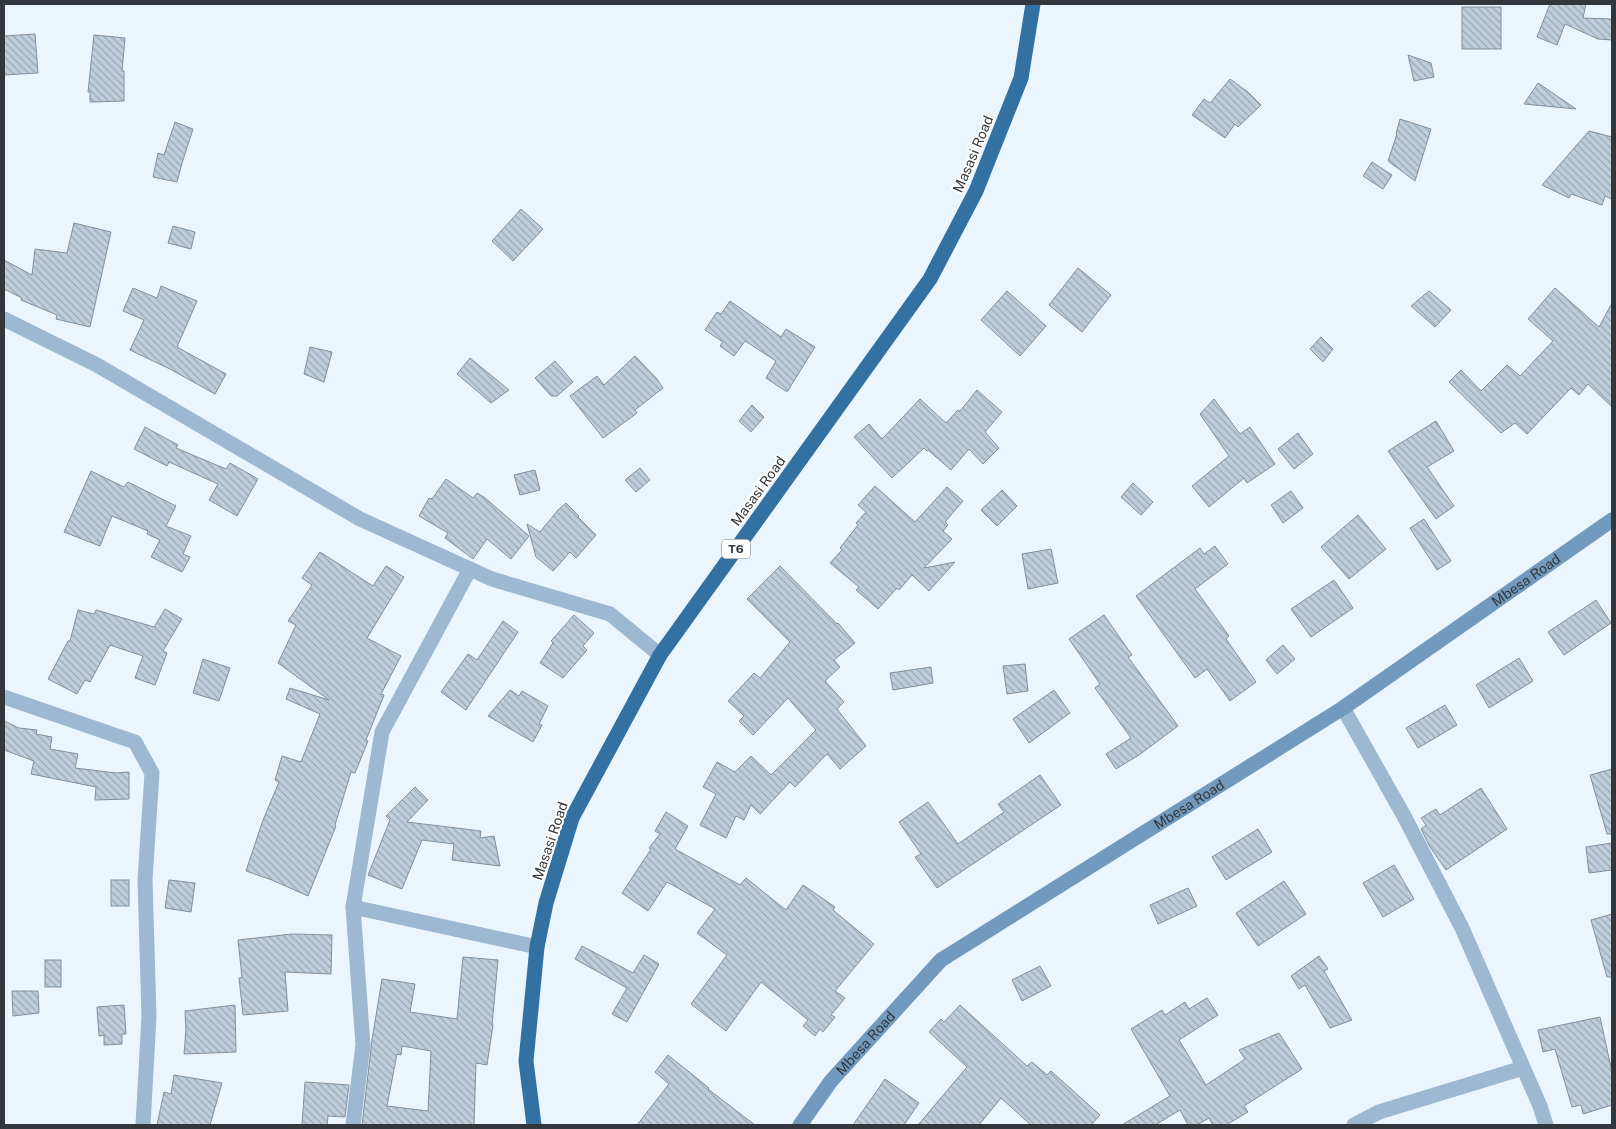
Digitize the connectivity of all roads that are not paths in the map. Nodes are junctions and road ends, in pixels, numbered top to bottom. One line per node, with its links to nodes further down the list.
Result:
1 (1033, 4): 5 (highway, Masasi Road / T6)
2 (4, 319): 4 (street)
3 (1612, 520): 7 (main road, Mbesa Road)
4 (470, 569): 5 (street); 8 (street)
5 (660, 655): 9 (highway, Masasi Road / T6)
6 (4, 697): 12 (street)
7 (1342, 708): 10 (street); 15 (main road, Mbesa Road)
8 (353, 908): 9 (street); 13 (street)
9 (537, 947): 14 (highway, Masasi Road / T6)
10 (1523, 1068): 11 (street); 17 (street)
11 (1379, 1119): 16 (street)
12 (143, 1125)
13 (353, 1125)
14 (534, 1125)
15 (800, 1125)
16 (1354, 1125)
17 (1546, 1125)

